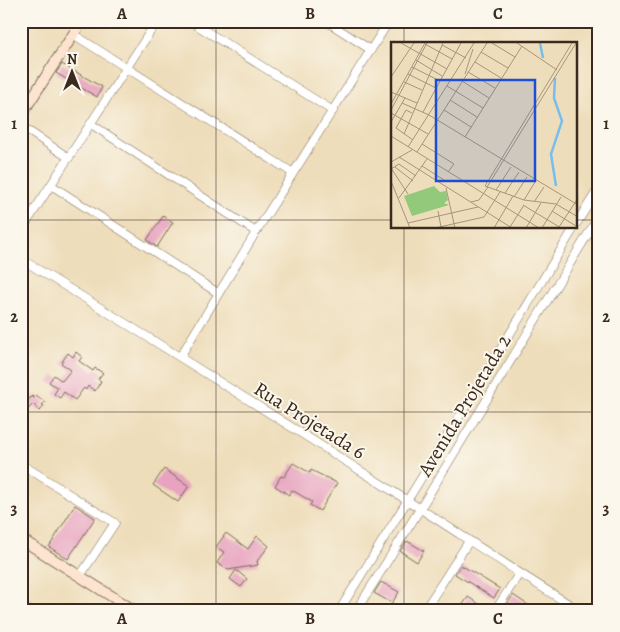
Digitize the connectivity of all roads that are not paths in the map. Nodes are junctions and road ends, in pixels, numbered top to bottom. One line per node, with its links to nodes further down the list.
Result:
1 (82, 21): 6 (street)
2 (156, 21): 8 (street)
3 (190, 21): 9 (street)
4 (326, 21): 7 (street)
5 (389, 21): 7 (street)
6 (73, 34): 8 (street); 10 (street)
7 (371, 50): 9 (street)
8 (127, 68): 11 (street); 14 (street)
9 (333, 111): 14 (street)
10 (21, 115)
11 (90, 124): 13 (street); 21 (street)
12 (21, 126): 13 (street)
13 (69, 158): 15 (street)
14 (293, 172): 21 (street)
15 (51, 185): 20 (street); 23 (street)
16 (599, 188): 18 (street)
17 (599, 216): 27 (street, Avenida Projetada 2)
18 (578, 221)
19 (573, 229): 26 (street, Avenida Projetada 2)
20 (21, 230)
21 (256, 232): 23 (street)
22 (21, 259): 24 (street, Rua Projetada 6)
23 (218, 293): 24 (street)
24 (180, 358): 26 (street, Rua Projetada 6)
25 (21, 464): 31 (street)
26 (407, 501): 27 (street, Rua Projetada 6); 36 (street, Avenida Projetada 2)
27 (420, 509): 29 (street, Rua Projetada 6); 37 (street, Avenida Projetada 2)
28 (21, 539): 31 (street)
29 (469, 541): 30 (street, Rua Projetada 6); 38 (street)
30 (519, 574): 33 (street, Rua Projetada 6); 39 (street)
31 (80, 576): 35 (street)
32 (21, 605): 34 (street)
33 (567, 608): 40 (street, Rua Projetada 6)
34 (31, 611)
35 (135, 611)
36 (339, 611)
37 (356, 611)
38 (424, 611)
39 (495, 611)
40 (580, 611)

